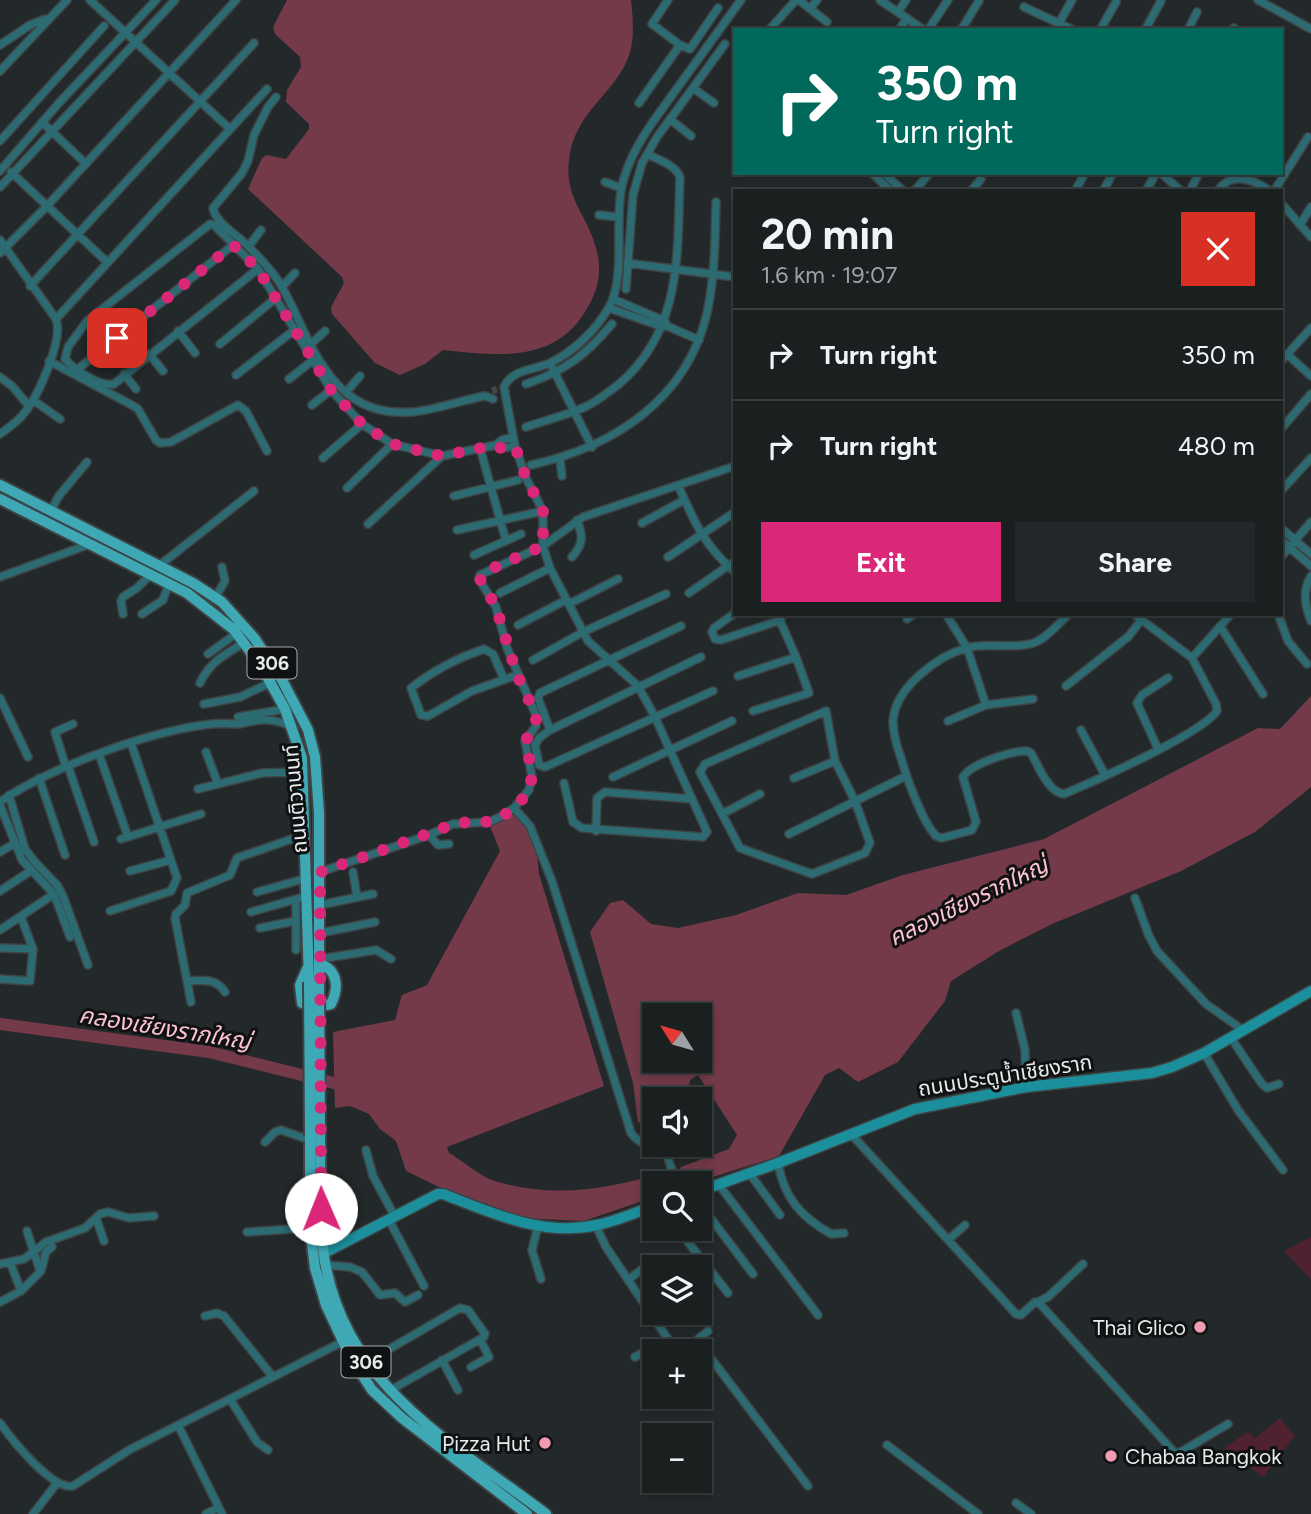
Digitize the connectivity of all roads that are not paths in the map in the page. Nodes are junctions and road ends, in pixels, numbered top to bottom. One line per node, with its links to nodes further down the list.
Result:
1 (67, 0): 24 (street)
2 (156, 0): 38 (street)
3 (175, 0): 39 (street)
4 (236, 0): 45 (street)
5 (668, 0): 43 (street)
6 (798, 0): 20 (street); 29 (street)
7 (817, 0): 20 (street)
8 (880, 0): 21 (street)
9 (906, 0): 21 (street)
10 (948, 0): 31 (street)
11 (1072, 0): 26 (street)
12 (1258, 0): 37 (street)
13 (737, 1): 74 (street)
14 (979, 1): 32 (street)
15 (1161, 1): 35 (street)
16 (96, 2): 38 (street)
17 (1116, 2): 34 (street)
18 (1024, 7): 26 (street)
19 (718, 8): 43 (street)
20 (810, 9): 25 (street)
21 (898, 12): 23 (street)
22 (1197, 12): 36 (street)
23 (907, 18): 28 (street); 30 (street)
24 (47, 19): 42 (street); 44 (street)
25 (827, 22)
26 (1059, 23): 33 (street)
27 (104, 26): 60 (street)
28 (913, 27)
29 (771, 28)
30 (900, 28)
31 (927, 28)
32 (962, 28)
33 (1069, 28)
34 (1101, 28)
35 (1146, 28)
36 (1189, 28)
37 (1311, 29)
38 (125, 33): 39 (street); 46 (street)
39 (136, 43): 45 (street); 47 (street)
40 (254, 43): 51 (street)
41 (725, 44): 48 (street)
42 (0, 45)
43 (680, 45): 52 (street)
44 (0, 71)
45 (169, 73): 51 (street); 62 (street)
46 (83, 78): 47 (street); 55 (street)
47 (94, 88): 57 (street)
48 (693, 88): 53 (street); 54 (street)
49 (267, 89): 56 (street)
50 (276, 97): 94 (street)
51 (200, 100): 56 (street); 90 (street)
52 (639, 103)
53 (714, 103)
54 (670, 120): 58 (street); 61 (street)
55 (42, 122): 57 (street); 63 (street)
56 (230, 129): 96 (street)
57 (53, 131): 62 (street); 64 (street)
58 (691, 136)
59 (1308, 137): 65 (street)
60 (0, 141)
61 (647, 154): 97 (street); 99 (street)
62 (86, 164): 84 (street)
63 (2, 168): 64 (street)
64 (13, 174): 73 (street); 84 (street)
65 (1283, 174)
66 (875, 175): 75 (street)
67 (886, 175): 76 (street)
68 (928, 175): 77 (street)
69 (1163, 175): 79 (street)
70 (1238, 176): 80 (street); 81 (street)
71 (981, 179): 78 (street)
72 (605, 182): 74 (street)
73 (0, 187)
74 (621, 188): 87 (street)
75 (889, 189)
76 (901, 189)
77 (916, 189)
78 (973, 189)
79 (1179, 189)
80 (1218, 189)
81 (1268, 189)
82 (716, 202): 101 (street)
83 (1283, 204): 88 (street)
84 (47, 206): 90 (street); 95 (street)
85 (1311, 207): 88 (street)
86 (599, 215): 87 (street)
87 (618, 216): 107 (street)
88 (1300, 225): 91 (street)
89 (261, 230): 94 (street)
90 (77, 234): 96 (street); 103 (street)
91 (1311, 237)
92 (0, 240): 95 (street)
93 (233, 245): 98 (street); 127 (street); 127 (street)
94 (249, 246): 104 (street)
95 (3, 250): 103 (street)
96 (107, 262): 111 (street)
97 (627, 263): 99 (street); 105 (street)
98 (258, 269): 106 (street); 115 (street)
99 (676, 271): 101 (street); 113 (street)
100 (295, 273): 104 (street)
101 (713, 274): 102 (street); 118 (street)
102 (733, 277)
103 (30, 286): 111 (street)
104 (282, 287): 120 (street)
105 (626, 289)
106 (276, 298): 116 (street); 119 (street)
107 (613, 299): 108 (street); 109 (street)
108 (609, 308): 110 (street); 126 (street)
109 (636, 308): 110 (street); 113 (street)
110 (633, 317): 113 (street)
111 (56, 319): 124 (street)
112 (612, 324): 130 (street)
113 (665, 325): 118 (street); 144 (street)
114 (1311, 328): 123 (street)
115 (178, 331): 121 (street); 122 (street)
116 (293, 331): 125 (street); 131 (street)
117 (325, 331): 120 (street)
118 (699, 340): 154 (street)
119 (220, 344)
120 (310, 345): 139 (street)
121 (195, 353)
122 (149, 354): 128 (street); 129 (street)
123 (1284, 358): 133 (street)
124 (49, 361): 142 (street); 156 (street)
125 (312, 361): 135 (street); 138 (street)
126 (550, 363): 130 (street); 140 (street)
127 (78, 369): 129 (street)
128 (163, 371)
129 (124, 374): 137 (street)
130 (555, 374): 136 (street); 144 (street)
131 (236, 375)
132 (360, 376): 139 (street)
133 (1311, 376)
134 (0, 377): 142 (street)
135 (289, 379)
136 (526, 384)
137 (136, 389)
138 (331, 390): 143 (street); 146 (street)
139 (346, 392): 140 (street)
140 (496, 394): 150 (street)
141 (1311, 394): 148 (street)
142 (31, 403): 145 (street); 149 (street)
143 (312, 405)
144 (574, 411): 147 (street); 154 (street)
145 (60, 419)
146 (362, 424): 151 (street); 158 (street)
147 (526, 427)
148 (1283, 427)
149 (0, 434)
150 (513, 437): 152 (street); 153 (street)
151 (392, 444): 157 (street); 169 (street)
152 (496, 445): 153 (street); 155 (street)
153 (515, 446): 176 (street)
154 (592, 447): 159 (street)
155 (480, 448): 157 (street); 168 (street)
156 (267, 450)
157 (442, 456): 182 (street)
158 (323, 458)
159 (560, 458): 162 (street); 164 (street)
160 (1311, 458): 170 (street)
161 (87, 462): 175 (street)
162 (531, 465)
163 (733, 467): 167 (street)
164 (562, 476)
165 (518, 480): 168 (street)
166 (0, 485): 175 (main road, ถนนติวานนท์ / 306)
167 (678, 485): 174 (street); 178 (street)
168 (490, 486): 172 (street); 179 (street)
169 (346, 488)
170 (1283, 489)
171 (254, 491): 198 (street)
172 (454, 495)
173 (0, 499): 189 (main road, ถนนติวานนท์ / 306)
174 (684, 500): 181 (street); 186 (street)
175 (51, 511): 198 (main road, ถนนติวานนท์ / 306)
176 (543, 511): 179 (street); 191 (street)
177 (733, 513): 186 (street)
178 (577, 520): 191 (street); 196 (street)
179 (499, 521): 183 (street); 187 (street)
180 (1311, 522): 190 (street)
181 (642, 523)
182 (368, 524)
183 (457, 530)
184 (1283, 531): 190 (street)
185 (522, 534): 187 (street)
186 (700, 535): 195 (street); 197 (street)
187 (506, 541): 193 (street)
188 (1283, 541): 190 (street)
189 (90, 544): 202 (main road, ถนนติวานนท์ / 306); 204 (street)
190 (1292, 544): 192 (street); 194 (street); 199 (street)
191 (543, 546): 201 (street); 236 (street)
192 (1311, 554)
193 (474, 555)
194 (1283, 555)
195 (668, 556)
196 (572, 557)
197 (731, 563): 208 (street)
198 (160, 565): 210 (main road, ถนนติวานนท์ / 306)
199 (1311, 566)
200 (222, 568): 210 (street)
201 (550, 568): 207 (street); 211 (street)
202 (151, 574): 206 (main road, ถนนติวานนท์ / 306); 212 (street)
203 (1311, 576): 222 (street)
204 (0, 577)
205 (618, 579): 211 (street)
206 (169, 583): 213 (street); 227 (main road, ถนนติวานนท์ / 306)
207 (500, 593)
208 (689, 593)
209 (666, 594): 226 (street)
210 (215, 598): 298 (main road, ถนนติวานนท์ / 306)
211 (568, 602): 223 (street); 226 (street)
212 (123, 614)
213 (142, 614)
214 (733, 614): 220 (street)
215 (947, 616): 228 (street)
216 (1067, 616): 228 (street)
217 (1136, 616): 221 (street)
218 (1229, 616): 225 (street)
219 (1279, 616): 235 (street)
220 (779, 617): 231 (street)
221 (1141, 620): 232 (street); 242 (street)
222 (1311, 621)
223 (517, 625)
224 (681, 626): 234 (street)
225 (1219, 628): 232 (street); 245 (street)
226 (583, 632): 233 (street); 234 (street)
227 (240, 638): 229 (street); 240 (main road, ถนนติวานนท์ / 306); 241 (street)
228 (968, 652): 249 (street); 270 (street)
229 (208, 654)
230 (701, 657): 243 (street)
231 (796, 657): 237 (street); 251 (street)
232 (1192, 658): 261 (street)
233 (533, 660)
234 (611, 661): 243 (street); 258 (street)
235 (1307, 664)
236 (517, 675): 239 (street); 282 (street)
237 (738, 676)
238 (1167, 678): 261 (street)
239 (504, 679): 239 (street)
240 (272, 682): 248 (street); 250 (main road, ถนนติวานนท์ / 306)
241 (200, 683)
242 (1066, 686)
243 (638, 687): 253 (street); 258 (street)
244 (713, 691): 253 (street)
245 (1263, 694)
246 (0, 698): 265 (street)
247 (1033, 699): 249 (street)
248 (204, 704)
249 (986, 705): 255 (street)
250 (285, 709): 252 (street); 257 (main road, ถนนติวานนท์ / 306)
251 (753, 711)
252 (253, 717): 257 (street); 260 (street)
253 (655, 717): 258 (street); 262 (street)
254 (732, 721): 262 (street)
255 (948, 721)
256 (73, 724): 267 (street)
257 (292, 728): 268 (main road, ถนนติวานนท์ / 306)
258 (550, 730)
259 (1081, 730): 269 (street)
260 (131, 743): 264 (street); 285 (street)
261 (1158, 749): 269 (street)
262 (670, 750): 271 (street); 279 (street)
263 (206, 752): 275 (street)
264 (99, 754): 267 (street); 285 (street)
265 (28, 757)
266 (835, 761): 273 (street); 280 (street); 284 (street)
267 (67, 767): 272 (street); 290 (street)
268 (303, 772): 275 (street); 287 (main road, ถนนติวานนท์ / 306)
269 (1105, 775): 270 (street)
270 (906, 776): 280 (street)
271 (613, 777)
272 (39, 778): 278 (street); 294 (street)
273 (794, 778)
274 (564, 783): 286 (street)
275 (218, 784): 276 (street)
276 (198, 789)
277 (760, 794): 284 (street)
278 (9, 795): 281 (street); 324 (street)
279 (692, 799): 286 (street); 286 (street)
280 (855, 801): 284 (street); 288 (street)
281 (0, 805): 291 (street)
282 (514, 808): 289 (street); 342 (street)
283 (201, 814): 285 (street)
284 (722, 814)
285 (161, 828): 295 (street)
286 (596, 831)
287 (306, 834): 300 (main road, ถนนติวานนท์ / 306); 326 (street)
288 (789, 834)
289 (429, 835): 292 (street); 298 (street)
290 (94, 842)
291 (15, 843): 293 (street); 296 (street)
292 (449, 844)
293 (0, 852)
294 (65, 855)
295 (171, 860): 297 (street); 310 (street)
296 (32, 870): 301 (street); 303 (street)
297 (130, 871)
298 (320, 872): 309 (main road, ถนนติวานนท์ / 306)
299 (353, 872): 306 (street)
300 (307, 878): 302 (street); 305 (main road, ถนนติวานนท์ / 306)
301 (0, 891)
302 (257, 892)
303 (54, 894): 312 (street); 318 (street)
304 (373, 894): 306 (street)
305 (307, 896): 308 (street); 323 (main road, ถนนติวานนท์ / 306)
306 (357, 897): 309 (street)
307 (1135, 898): 331 (street)
308 (296, 900): 311 (street); 313 (street)
309 (320, 905): 317 (main road, ถนนติวานนท์ / 306)
310 (110, 911)
311 (251, 912)
312 (21, 917): 316 (street); 320 (street)
313 (295, 921): 315 (street); 321 (street)
314 (375, 922): 317 (street)
315 (260, 928)
316 (0, 930)
317 (320, 933): 323 (main road, ถนนติวานนท์ / 306)
318 (70, 937)
319 (0, 948): 320 (street)
320 (33, 949): 325 (street)
321 (296, 950)
322 (391, 958): 323 (street)
323 (316, 962): 337 (main road, ถนนติวานนท์ / 306, bridge)
324 (88, 965)
325 (0, 979)
326 (187, 981): 328 (street); 329 (street)
327 (1311, 991): 331 (street, ถนนประตูน้ำเชียงราก)
328 (225, 992)
329 (191, 1002)
330 (1016, 1013): 335 (street)
331 (1243, 1030): 332 (street, ถนนประตูน้ำเชียงราก)
332 (1231, 1038): 333 (street, ถนนประตูน้ำเชียงราก); 334 (street)
333 (1204, 1053): 335 (street, ถนนประตูน้ำเชียงราก); 341 (street)
334 (1279, 1084)
335 (1027, 1087): 336 (street, ถนนประตูน้ำเชียงราก)
336 (851, 1134): 340 (street, ถนนประตูน้ำเชียงราก); 359 (street)
337 (313, 1137): 338 (street); 355 (main road, ถนนติวานนท์ / 306); 364 (main road, ถนนติวานนท์ / 306)
338 (265, 1142)
339 (366, 1150): 350 (street)
340 (778, 1163): 343 (street, ถนนประตูน้ำเชียงราก); 358 (street)
341 (1283, 1170)
342 (673, 1171)
343 (750, 1174): 344 (street, ถนนประตูน้ำเชียงราก); 347 (street)
344 (719, 1185): 345 (street, ถนนประตูน้ำเชียงราก); 379 (street)
345 (712, 1187)
346 (642, 1210): 354 (street)
347 (780, 1215)
348 (154, 1216): 349 (street)
349 (96, 1218): 360 (street); 363 (street)
350 (392, 1219): 353 (street); 364 (street); 373 (street)
351 (712, 1220): 370 (street)
352 (965, 1225): 359 (street)
353 (538, 1226): 354 (street); 371 (street)
354 (596, 1226): 372 (street)
355 (310, 1228): 357 (street); 385 (main road, ถนนติวานนท์ / 306)
356 (27, 1231): 363 (street)
357 (247, 1233)
358 (844, 1233)
359 (948, 1240): 378 (street)
360 (104, 1241)
361 (687, 1241): 375 (street)
362 (52, 1247): 369 (street)
363 (35, 1251): 365 (street); 369 (street)
364 (325, 1259): 376 (street); 390 (main road, ถนนติวานนท์ / 306)
365 (10, 1262): 366 (street); 374 (street)
366 (0, 1264)
367 (1083, 1264): 378 (street)
368 (642, 1270): 372 (street)
369 (41, 1271): 374 (street)
370 (753, 1274)
371 (541, 1279)
372 (628, 1280): 383 (street)
373 (425, 1286)
374 (21, 1291): 377 (street)
375 (728, 1293)
376 (418, 1295)
377 (0, 1302)
378 (1038, 1302): 397 (street)
379 (818, 1315)
380 (205, 1316): 392 (street)
381 (708, 1331): 384 (street)
382 (480, 1339): 388 (street); 390 (street); 391 (street)
383 (668, 1339)
384 (697, 1339)
385 (342, 1342): 392 (street); 408 (main road, ถนนติวานนท์ / 306)
386 (642, 1353): 387 (street)
387 (635, 1357)
388 (442, 1360): 393 (street); 394 (street)
389 (712, 1361): 402 (street)
390 (366, 1363): 394 (main road, ถนนติวานนท์ / 306)
391 (471, 1367)
392 (273, 1377): 395 (street)
393 (458, 1390)
394 (389, 1391): 409 (main road, ถนนติวานนท์ / 306)
395 (230, 1399): 398 (street); 400 (street)
396 (0, 1423): 401 (street)
397 (1228, 1424)
398 (178, 1425): 401 (street); 404 (street)
399 (887, 1445): 405 (street)
400 (268, 1450)
401 (57, 1483): 406 (street)
402 (808, 1486)
403 (1016, 1503): 410 (street)
404 (220, 1511): 407 (street)
405 (972, 1513)
406 (33, 1514)
407 (206, 1514)
408 (527, 1514)
409 (546, 1514)
410 (1031, 1514)

